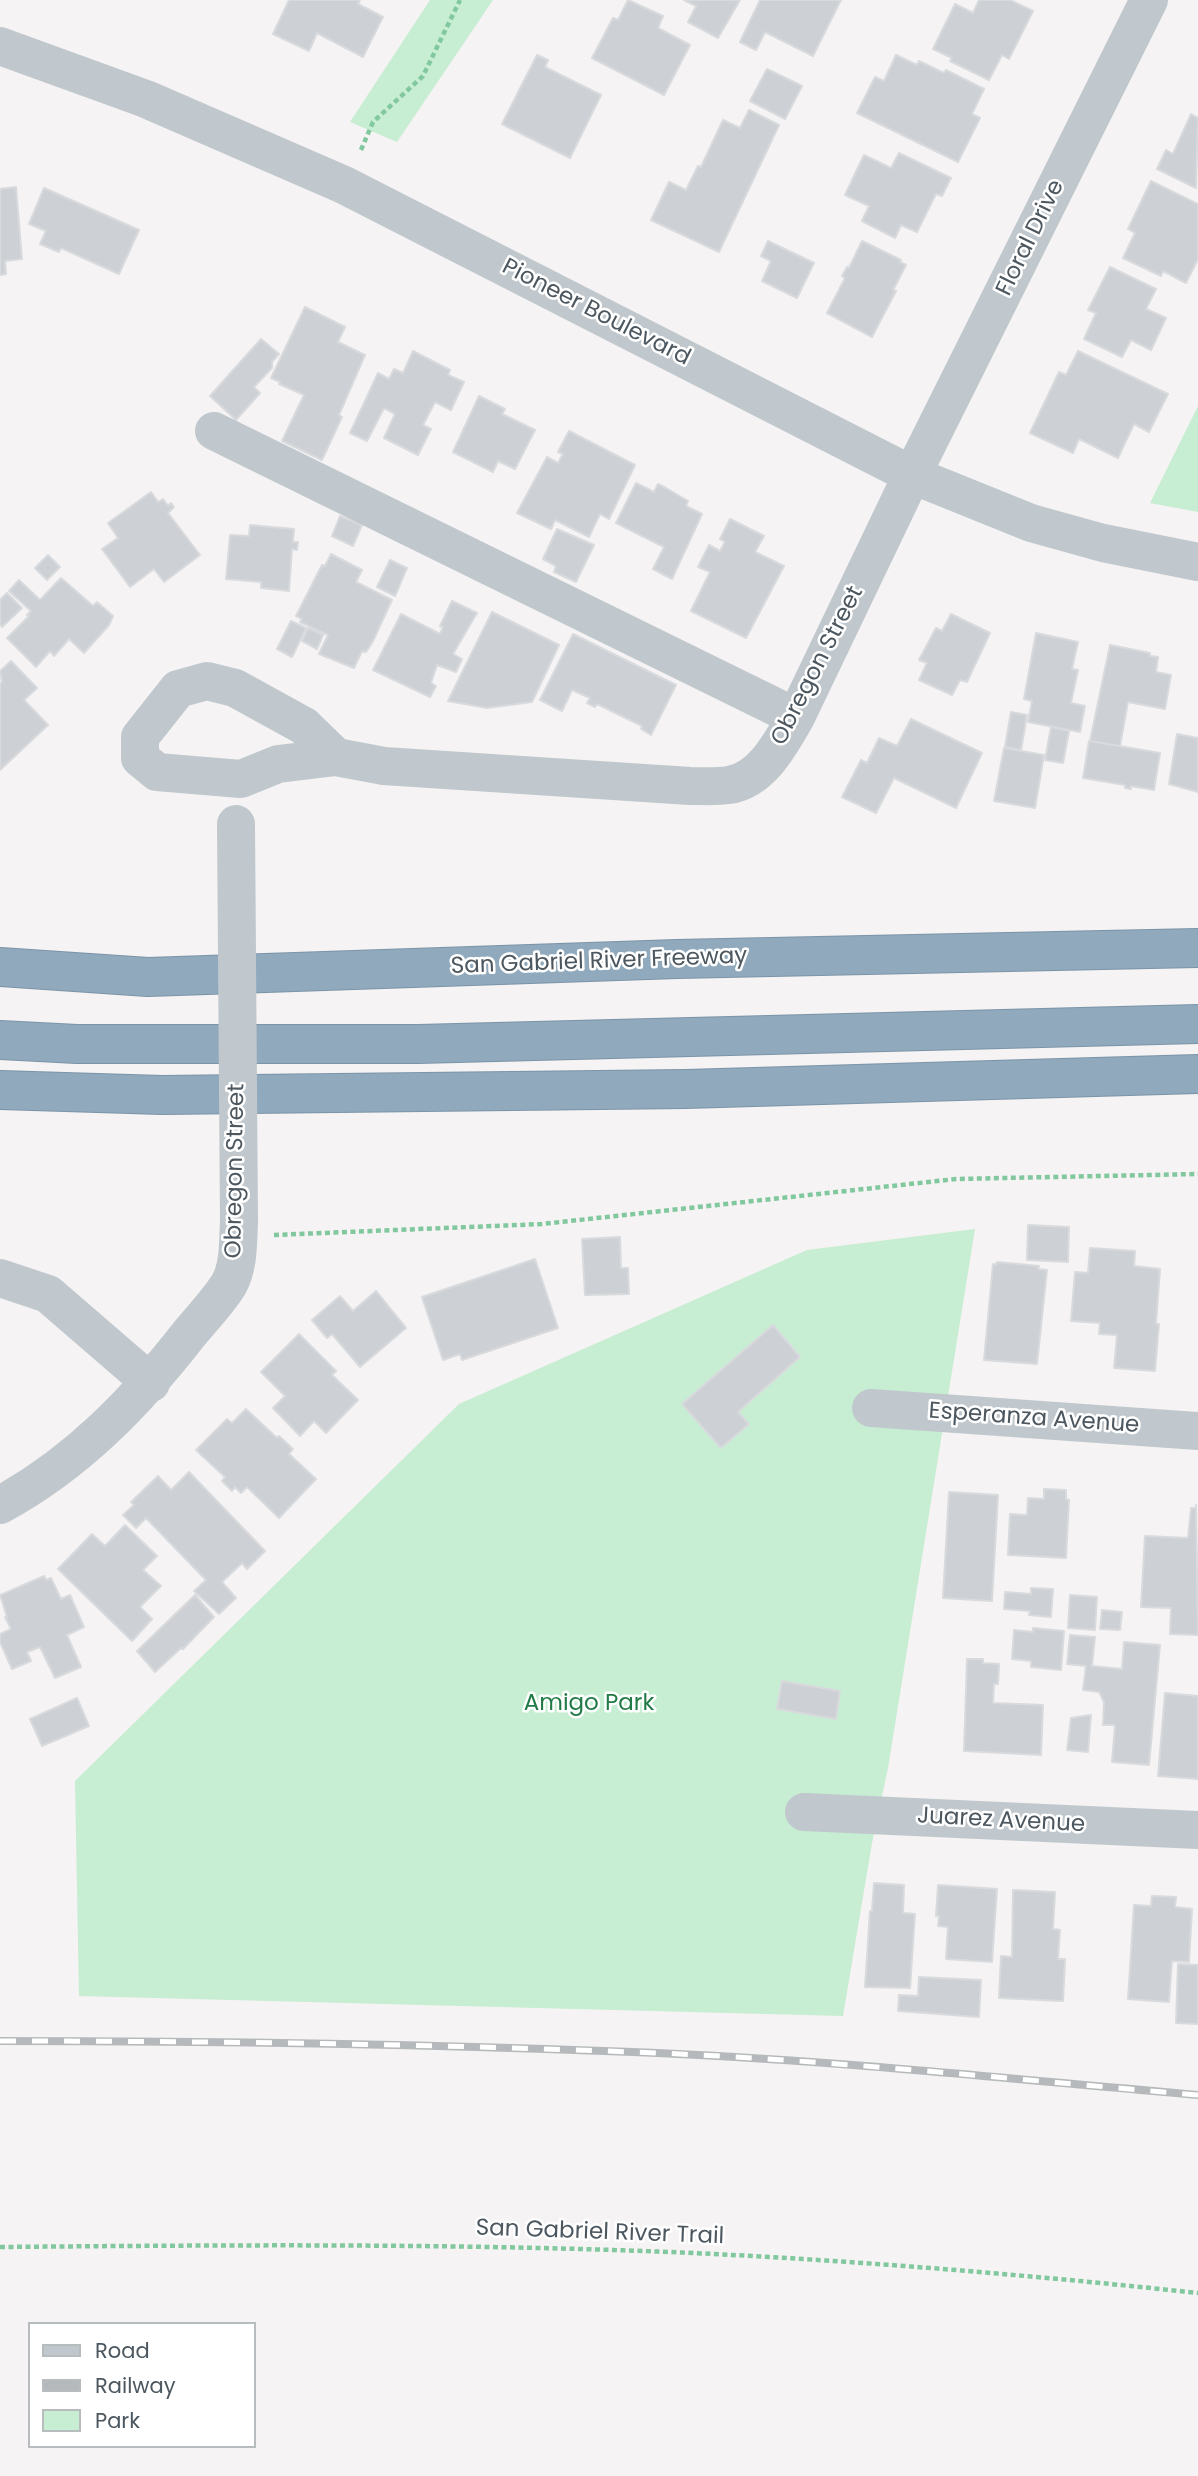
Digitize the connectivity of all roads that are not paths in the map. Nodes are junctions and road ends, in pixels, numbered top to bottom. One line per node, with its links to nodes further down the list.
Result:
1 (1137, 4): 4 (street, Floral Drive)
2 (0, 46): 4 (street, Pioneer Boulevard)
3 (214, 431): 6 (street)
4 (912, 475): 5 (street, Pioneer Boulevard); 6 (street, Obregon Street)
5 (1198, 562)
6 (796, 717): 7 (street, Obregon Street)
7 (336, 757): 8 (street, Obregon Street); 8 (street, Obregon Street)
8 (241, 779): 18 (street, Obregon Street, bridge)
9 (1198, 948): 10 (highway, San Gabriel River Freeway)
10 (0, 967)
11 (1198, 1004): 12 (highway)
12 (0, 1022)
13 (1198, 1024): 14 (highway)
14 (0, 1040)
15 (1198, 1074): 16 (highway)
16 (0, 1090)
17 (0, 1278): 18 (street)
18 (151, 1383): 21 (street, Obregon Street)
19 (871, 1408): 20 (street, Esperanza Avenue)
20 (1198, 1431)
21 (0, 1505)
22 (804, 1812): 23 (street, Juarez Avenue)
23 (1198, 1830)

